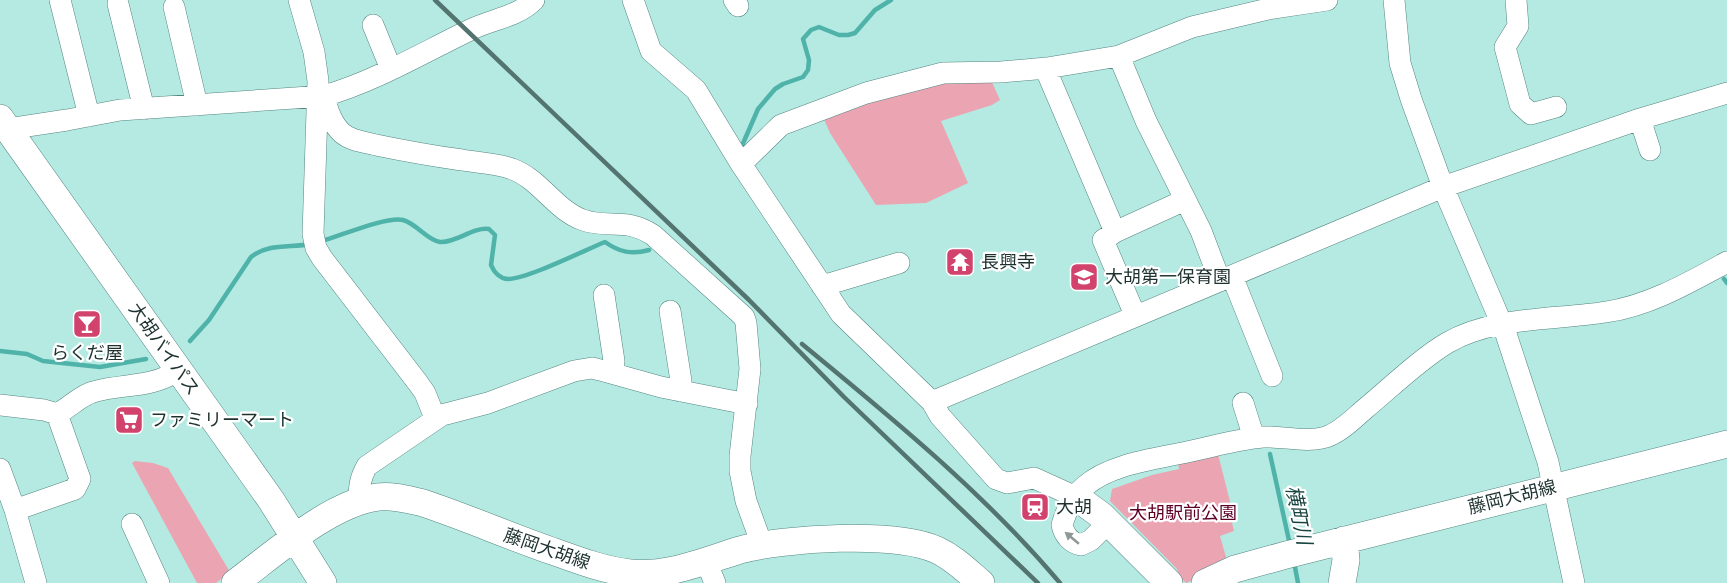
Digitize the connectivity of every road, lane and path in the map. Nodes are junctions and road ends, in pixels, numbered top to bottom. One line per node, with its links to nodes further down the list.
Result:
1 (60, 0): 20 (street)
2 (299, 0): 16 (street)
3 (534, 0): 14 (street)
4 (633, 0): 24 (street)
5 (1327, 0): 9 (street)
6 (1394, 0): 25 (street)
7 (1515, 0): 18 (street)
8 (118, 4): 19 (street)
9 (1267, 5): 12 (street)
10 (174, 8): 17 (street)
11 (373, 25): 14 (street)
12 (1119, 56): 13 (street); 26 (street)
13 (1047, 68): 24 (street); 27 (street)
14 (391, 69): 16 (street)
15 (1727, 93): 21 (street)
16 (321, 97): 17 (street); 42 (street); 45 (street)
17 (197, 105): 19 (street)
18 (1556, 107)
19 (144, 109): 20 (street)
20 (89, 116): 22 (street)
21 (1640, 119): 23 (street); 25 (street)
22 (2, 125): 36 (main road, 大胡バイパス)
23 (1650, 150)
24 (741, 164): 31 (street)
25 (1443, 187): 30 (street); 35 (street)
26 (1185, 200): 27 (street); 30 (street)
27 (1115, 232): 34 (street)
28 (1727, 262): 35 (street)
29 (899, 263): 31 (street)
30 (1226, 278): 34 (street); 38 (street)
31 (822, 286): 40 (street)
32 (604, 295): 37 (street)
33 (670, 311): 39 (street)
34 (1135, 315): 40 (street)
35 (1503, 325): 46 (street); 49 (street)
36 (179, 370): 44 (street); 55 (main road, 大胡バイパス)
37 (613, 372): 39 (street); 45 (street)
38 (1272, 376)
39 (680, 391): 42 (street)
40 (932, 402): 50 (street)
41 (1243, 403): 46 (street)
42 (747, 404): 57 (street)
43 (0, 405): 44 (street)
44 (57, 414): 52 (street)
45 (435, 418): 51 (street)
46 (1254, 438): 50 (street)
47 (1727, 444): 49 (main road, 藤岡大胡線)
48 (0, 469): 52 (street)
49 (1555, 486): 56 (main road, 藤岡大胡線); 68 (street)
50 (1076, 497): 53 (main road); 53 (street, one-way to 50)
51 (359, 501): 55 (main road, 藤岡大胡線); 59 (main road, 藤岡大胡線)
52 (15, 510): 60 (street)
53 (1108, 522): 65 (main road)
54 (132, 524): 61 (street)
55 (296, 538): 62 (main road, 藤岡大胡線); 63 (main road, 大胡バイパス)
56 (1344, 540): 66 (main road, 藤岡大胡線); 67 (main road)
57 (762, 545): 58 (main road, 藤岡大胡線); 64 (main road, 藤岡大胡線)
58 (710, 572): 59 (main road, 藤岡大胡線)
59 (646, 578)
60 (36, 583)
61 (159, 583)
62 (236, 583)
63 (323, 583)
64 (981, 583)
65 (1169, 583)
66 (1205, 583)
67 (1342, 583)
68 (1574, 583)

